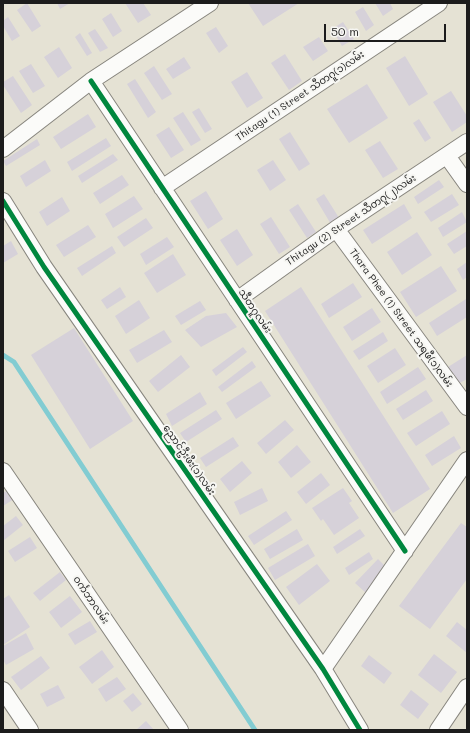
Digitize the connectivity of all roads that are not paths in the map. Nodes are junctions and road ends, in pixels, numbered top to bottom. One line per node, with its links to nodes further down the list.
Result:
1 (210, 3): 3 (street)
2 (439, 3): 8 (street, Thitagu (1) Street သီတဂူ(၁)လမ်း)
3 (91, 81): 5 (street); 8 (street, သီတဂူလမ်း)
4 (467, 142): 6 (street, Thitagu (2) Street သီတဂူ(၂)လမ်း)
5 (3, 149)
6 (448, 156): 7 (street); 10 (street, Thitagu (2) Street သီတဂူ(၂)လမ်း)
7 (467, 184)
8 (162, 188): 11 (street, သီတဂူလမ်း)
9 (3, 201): 16 (street, ညောင်ဦးဖီး(၁)လမ်း)
10 (336, 229): 11 (street, Thitagu (2) Street သီတဂူ(၂)လမ်း); 12 (street, Thara Phee (1) Street သရဖီ(၁)လမ်း)
11 (237, 300): 15 (street, သီတဂူလမ်း)
12 (467, 407)
13 (467, 460): 15 (street)
14 (3, 471): 20 (street, ဝင်္ကဘာလမ်း)
15 (405, 550): 16 (street)
16 (323, 669): 21 (street, ညောင်ဦးဖီး(၁)လမ်း)
17 (467, 687): 22 (street)
18 (3, 690): 19 (street)
19 (30, 730)
20 (180, 730)
21 (360, 730)
22 (438, 730)

